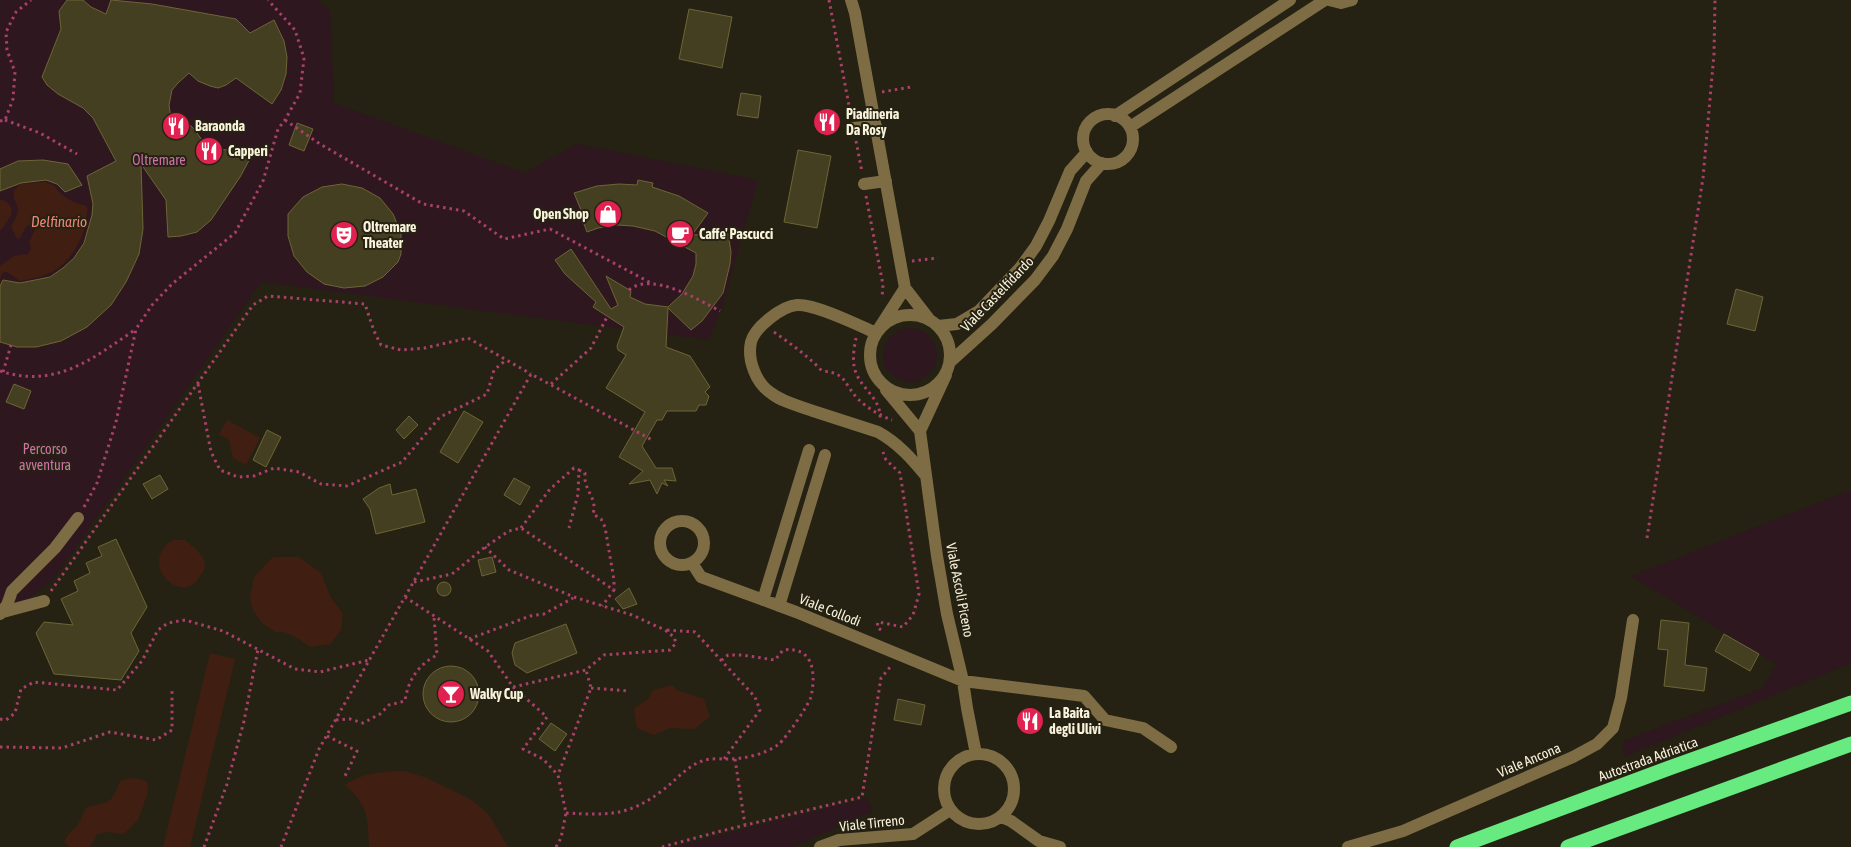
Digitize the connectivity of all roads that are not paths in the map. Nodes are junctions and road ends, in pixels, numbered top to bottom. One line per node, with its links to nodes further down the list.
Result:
1 (851, 0): 7 (street)
2 (862, 0): 7 (street)
3 (1290, 0): 8 (street)
4 (1325, 0): 10 (street)
5 (1329, 0): 6 (street)
6 (1352, 0)
7 (855, 13): 9 (street)
8 (1115, 116): 10 (street); 12 (street)
9 (876, 126): 11 (street); 14 (street)
10 (1130, 127): 13 (street)
11 (853, 128)
12 (1087, 152): 13 (street); 17 (street, Viale Castelfidardo)
13 (1102, 164): 19 (street, Viale Castelfidardo)
14 (886, 181): 15 (street); 16 (street)
15 (864, 184)
16 (905, 288): 17 (street); 18 (street)
17 (934, 322): 18 (street); 19 (street)
18 (876, 333): 21 (street); 25 (street)
19 (950, 362): 20 (street)
20 (946, 375): 21 (street); 22 (street)
21 (880, 382): 22 (street)
22 (920, 431): 25 (street, Viale Ascoli Piceno)
23 (809, 450): 29 (street)
24 (825, 455): 30 (street)
25 (926, 476): 33 (street, Viale Ascoli Piceno)
26 (78, 518): 31 (street)
27 (692, 563): 29 (street, Viale Collodi)
28 (44, 600): 31 (street)
29 (763, 600): 30 (street, Viale Collodi)
30 (779, 606): 33 (street, Viale Collodi)
31 (1, 613)
32 (1633, 620): 42 (street, Viale Ancona)
33 (963, 681): 36 (street, Viale Collodi); 37 (street, Viale Ascoli Piceno)
34 (1851, 703): 43 (highway, Autostrada Adriatica)
35 (1851, 744): 44 (highway)
36 (1171, 747)
37 (976, 754): 38 (street); 39 (street)
38 (950, 810): 39 (street); 40 (street, Viale Tirreno)
39 (1001, 817): 41 (street)
40 (820, 847)
41 (1060, 847)
42 (1348, 847)
43 (1457, 847)
44 (1568, 847)

